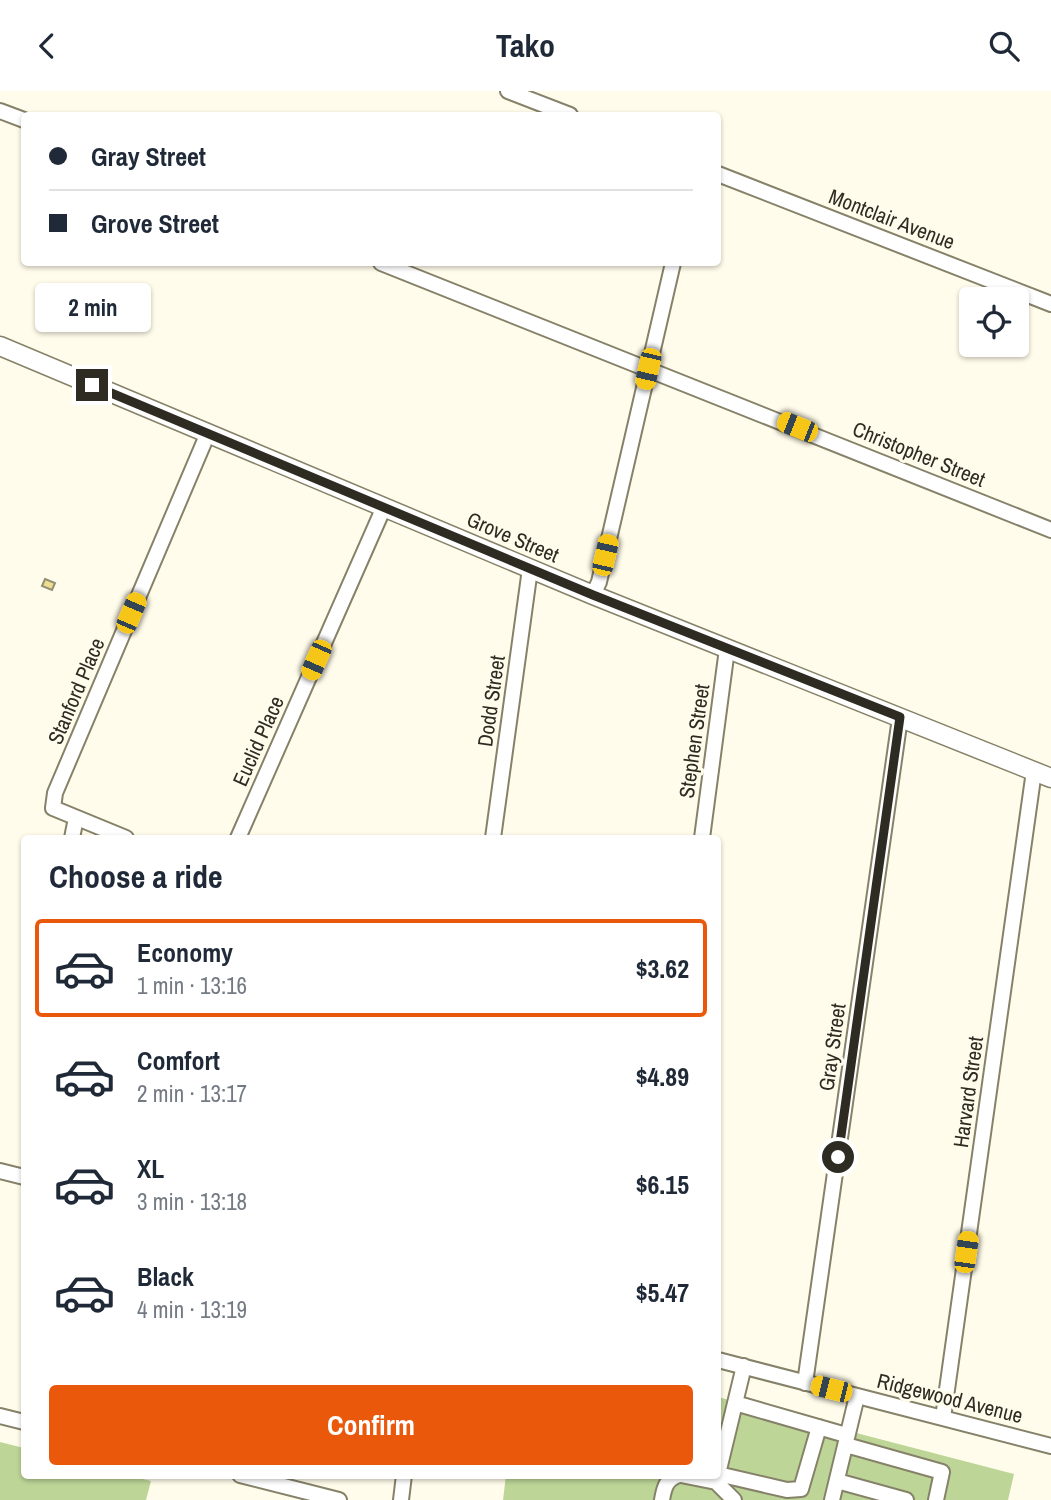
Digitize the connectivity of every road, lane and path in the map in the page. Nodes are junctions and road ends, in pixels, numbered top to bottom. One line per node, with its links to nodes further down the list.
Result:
1 (508, 91): 3 (street)
2 (0, 111): 4 (street)
3 (562, 112)
4 (21, 119)
5 (721, 175): 8 (street, Montclair Avenue)
6 (390, 266): 10 (street, Christopher Street)
7 (672, 266): 10 (street)
8 (1051, 304)
9 (0, 346): 11 (main road, Grove Street)
10 (648, 369): 13 (street, Christopher Street); 15 (street)
11 (208, 433): 12 (main road, Grove Street); 20 (street, Stanford Place)
12 (384, 507): 14 (main road, Grove Street); 23 (street, Euclid Place)
13 (1051, 530)
14 (530, 569): 15 (main road, Grove Street); 24 (street, Dodd Street)
15 (593, 595): 16 (main road, Grove Street)
16 (727, 649): 17 (main road, Grove Street); 25 (street, Stephen Street)
17 (900, 717): 18 (main road, Grove Street); 30 (street, Gray Street)
18 (1034, 771): 19 (main road, Grove Street); 34 (street, Harvard Street)
19 (1051, 778)
20 (76, 818): 21 (street); 22 (street)
21 (73, 835)
22 (118, 835)
23 (239, 835)
24 (493, 835)
25 (702, 835)
26 (0, 1171): 27 (street)
27 (21, 1172)
28 (721, 1361): 29 (street, Ridgewood Avenue)
29 (744, 1366): 30 (street, Ridgewood Avenue); 32 (street)
30 (805, 1383): 31 (street, Ridgewood Avenue)
31 (857, 1396): 34 (street, Ridgewood Avenue); 37 (street)
32 (735, 1403): 36 (street); 39 (street)
33 (0, 1416): 35 (street)
34 (943, 1418): 38 (street, Ridgewood Avenue)
35 (21, 1421)
36 (818, 1427): 37 (street); 44 (street)
37 (846, 1440): 45 (street); 52 (street)
38 (1051, 1446)
39 (721, 1461)
40 (256, 1479): 46 (street)
41 (404, 1479): 47 (street)
42 (670, 1479): 48 (street)
43 (718, 1479): 49 (street)
44 (721, 1479)
45 (836, 1481): 50 (street); 51 (street)
46 (339, 1500)
47 (401, 1500)
48 (662, 1500)
49 (734, 1500)
50 (832, 1500)
51 (906, 1500)
52 (936, 1500)

